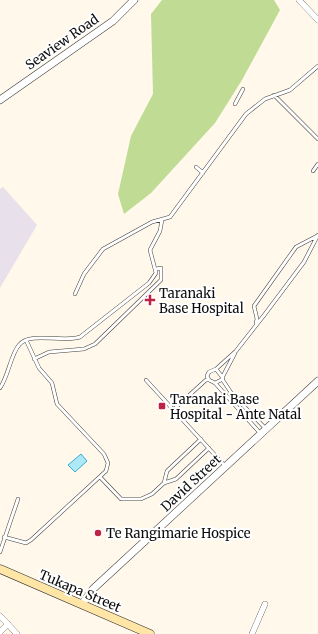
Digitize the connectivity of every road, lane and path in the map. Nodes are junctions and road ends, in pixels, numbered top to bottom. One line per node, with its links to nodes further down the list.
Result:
1 (134, 0): 7 (street, Seaview Road)
2 (299, 0): 3 (street)
3 (318, 20)
4 (318, 66): 6 (lane)
5 (243, 89): 8 (lane)
6 (274, 95): 9 (lane); 13 (lane)
7 (0, 100)
8 (235, 104)
9 (318, 138)
10 (318, 164): 12 (lane)
11 (196, 167): 13 (lane)
12 (313, 171)
13 (203, 173): 14 (lane)
14 (162, 220): 16 (lane); 17 (lane)
15 (318, 235): 18 (lane); 18 (lane)
16 (156, 269): 19 (lane); 21 (lane)
17 (75, 294)
18 (255, 324): 20 (lane)
19 (26, 340): 21 (lane); 28 (lane)
20 (236, 351): 22 (lane); 23 (lane)
21 (34, 359): 34 (lane)
22 (216, 369): 23 (lane); 25 (lane)
23 (223, 378): 27 (lane); 30 (lane)
24 (146, 380): 29 (lane)
25 (209, 380): 27 (lane); 29 (lane)
26 (318, 380): 30 (street, David Street)
27 (215, 383): 30 (lane)
28 (0, 388)
29 (174, 409): 31 (lane)
30 (263, 431): 33 (street, David Street)
31 (201, 439): 32 (lane); 35 (lane)
32 (209, 448): 33 (lane); 35 (lane)
33 (226, 467): 40 (street, David Street)
34 (100, 477): 35 (lane); 37 (lane)
35 (164, 483)
36 (18, 499): 37 (lane)
37 (4, 537): 38 (lane)
38 (0, 552)
39 (0, 570): 40 (main road, Tukapa Street)
40 (82, 604): 46 (main road, Tukapa Street)
41 (265, 604): 47 (street)
42 (0, 616): 43 (street)
43 (8, 624): 44 (street); 45 (street)
44 (0, 632)
45 (17, 634)
46 (150, 634)
47 (252, 634)

